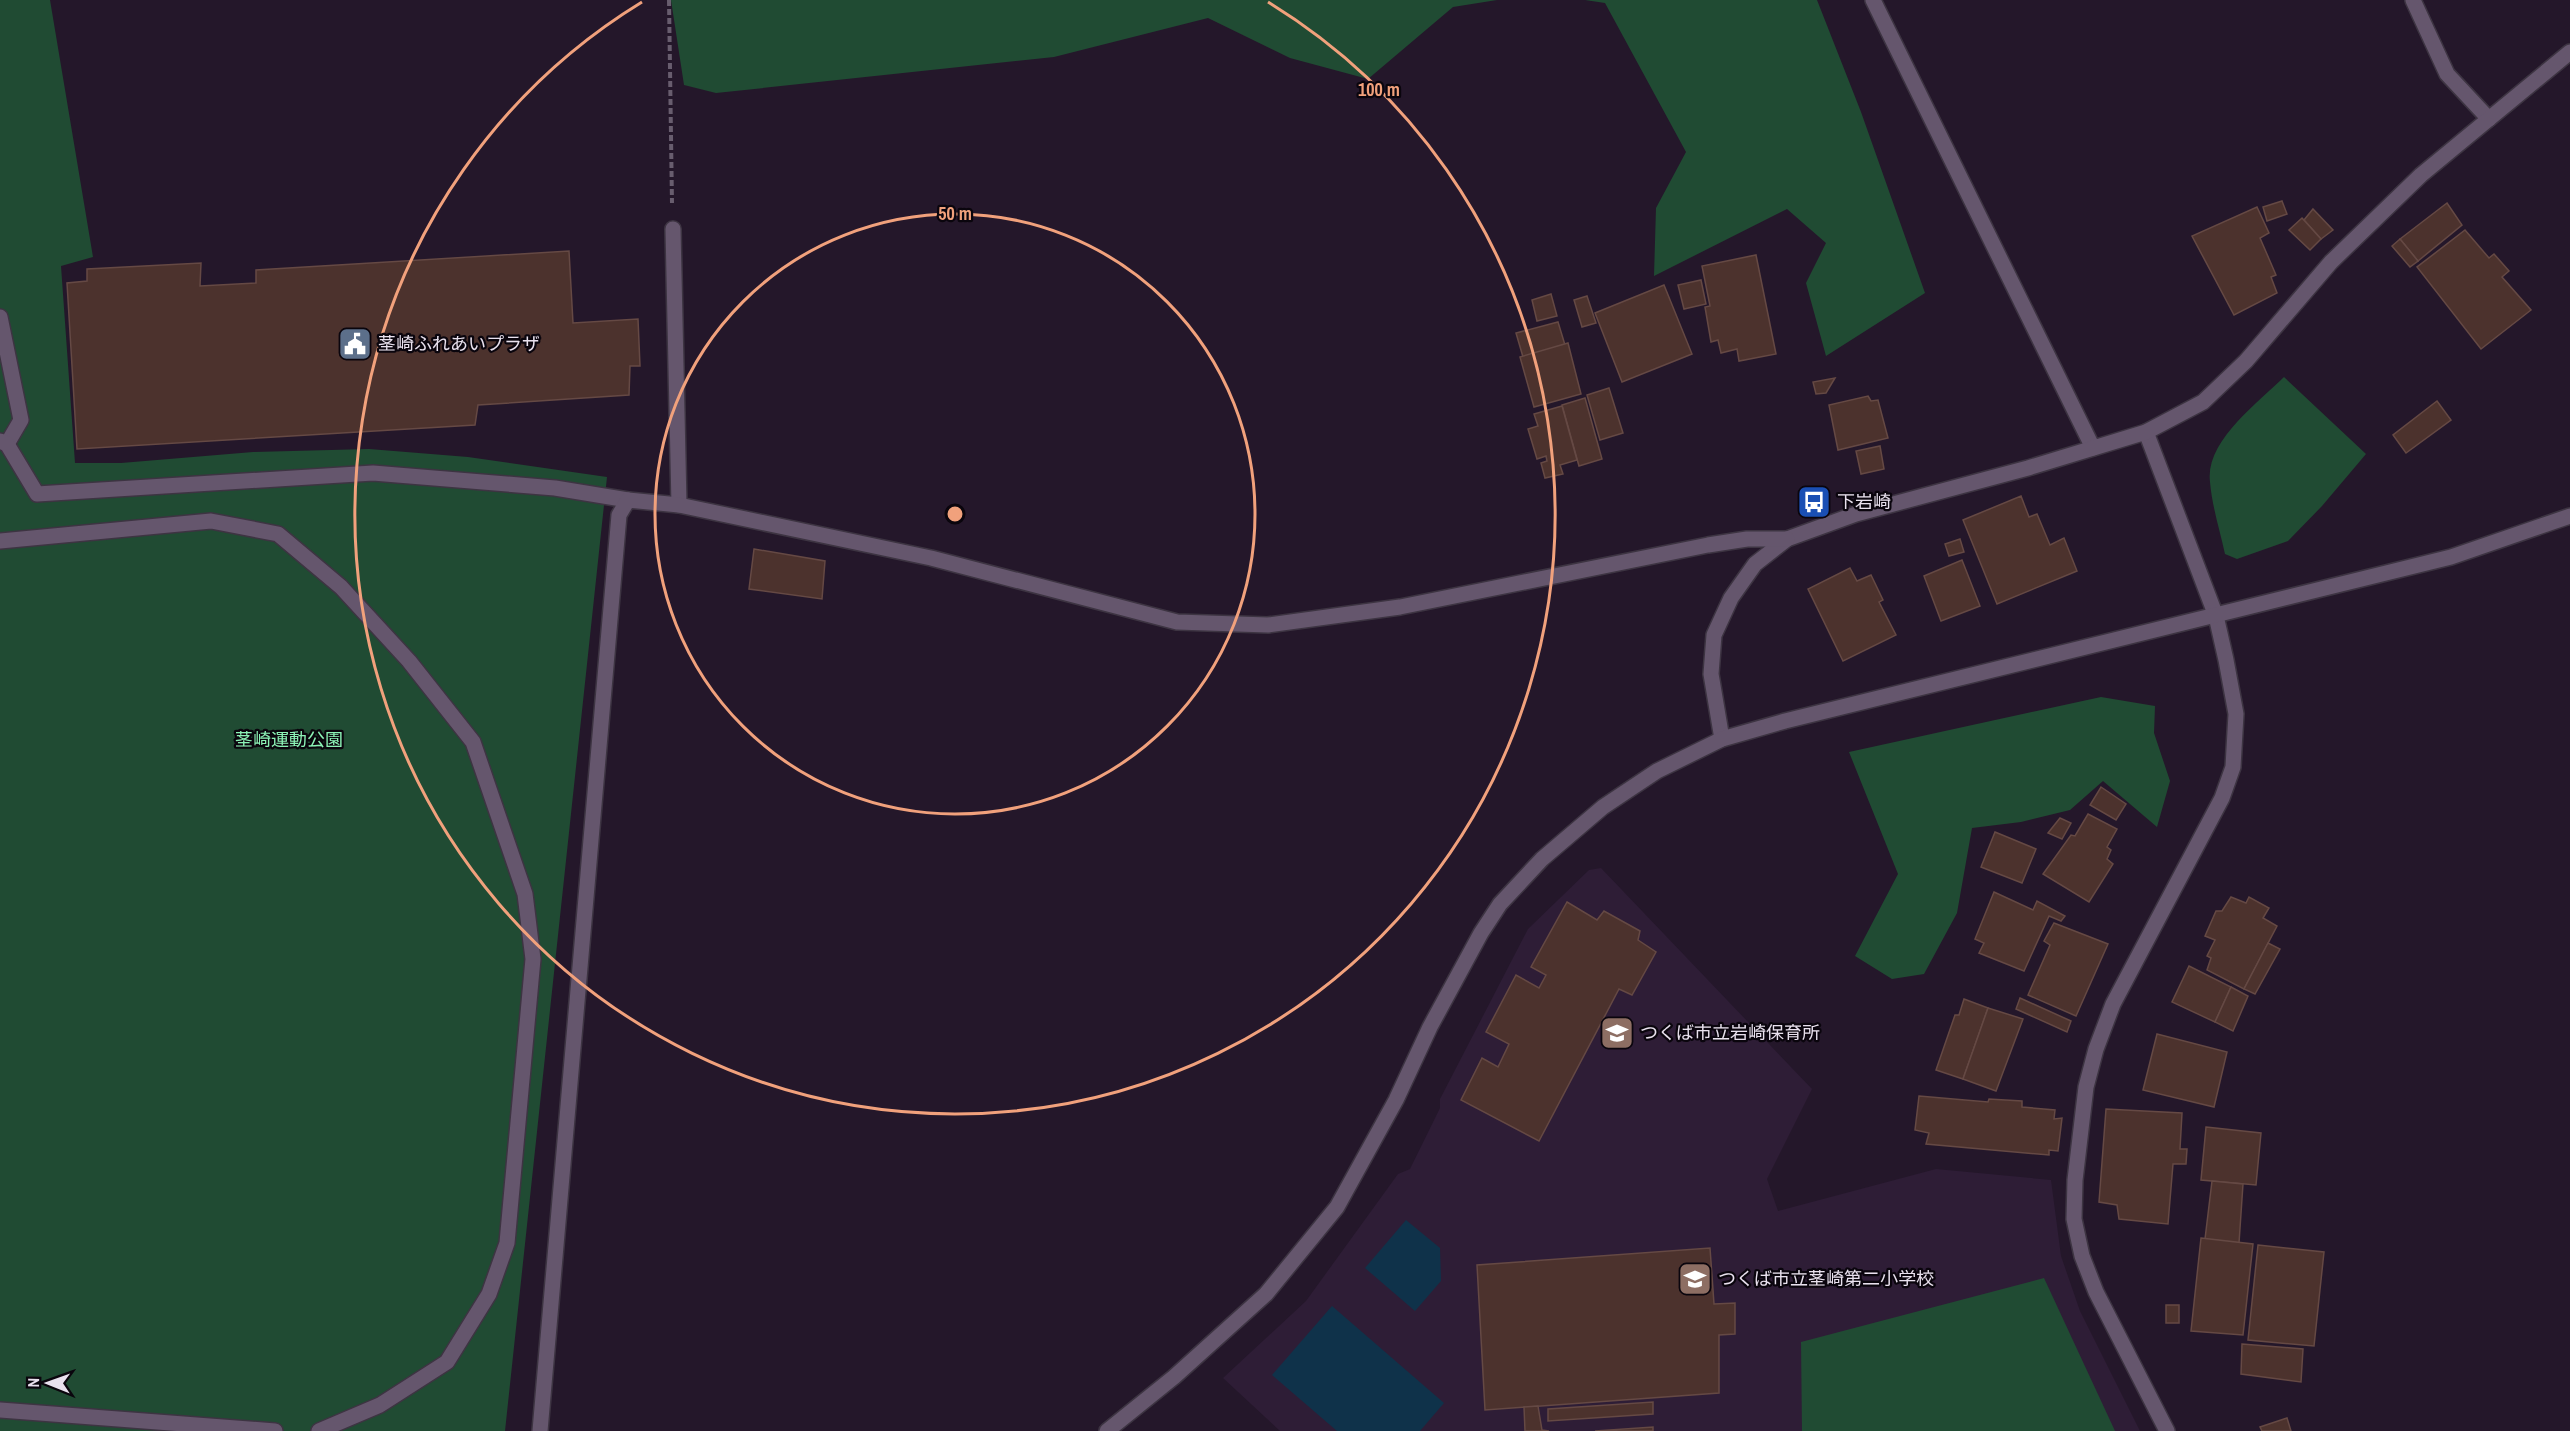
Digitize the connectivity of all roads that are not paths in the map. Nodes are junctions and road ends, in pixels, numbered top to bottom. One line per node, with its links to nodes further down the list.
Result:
1 (1874, 0): 9 (street)
2 (2413, 0): 4 (street)
3 (2570, 52): 4 (street)
4 (2489, 119): 7 (street)
5 (673, 229): 11 (street)
6 (0, 317): 8 (street)
7 (2146, 432): 9 (street); 15 (street)
8 (3, 442): 10 (street)
9 (2093, 448): 13 (street)
10 (628, 500): 11 (street); 20 (street)
11 (679, 505): 13 (street)
12 (2570, 516): 15 (street)
13 (1787, 539): 16 (street)
14 (0, 540): 19 (street)
15 (2216, 616): 16 (street); 22 (street)
16 (1722, 739): 21 (street)
17 (0, 1410): 18 (street)
18 (275, 1431)
19 (319, 1431)
20 (540, 1431)
21 (1107, 1431)
22 (2167, 1431)

